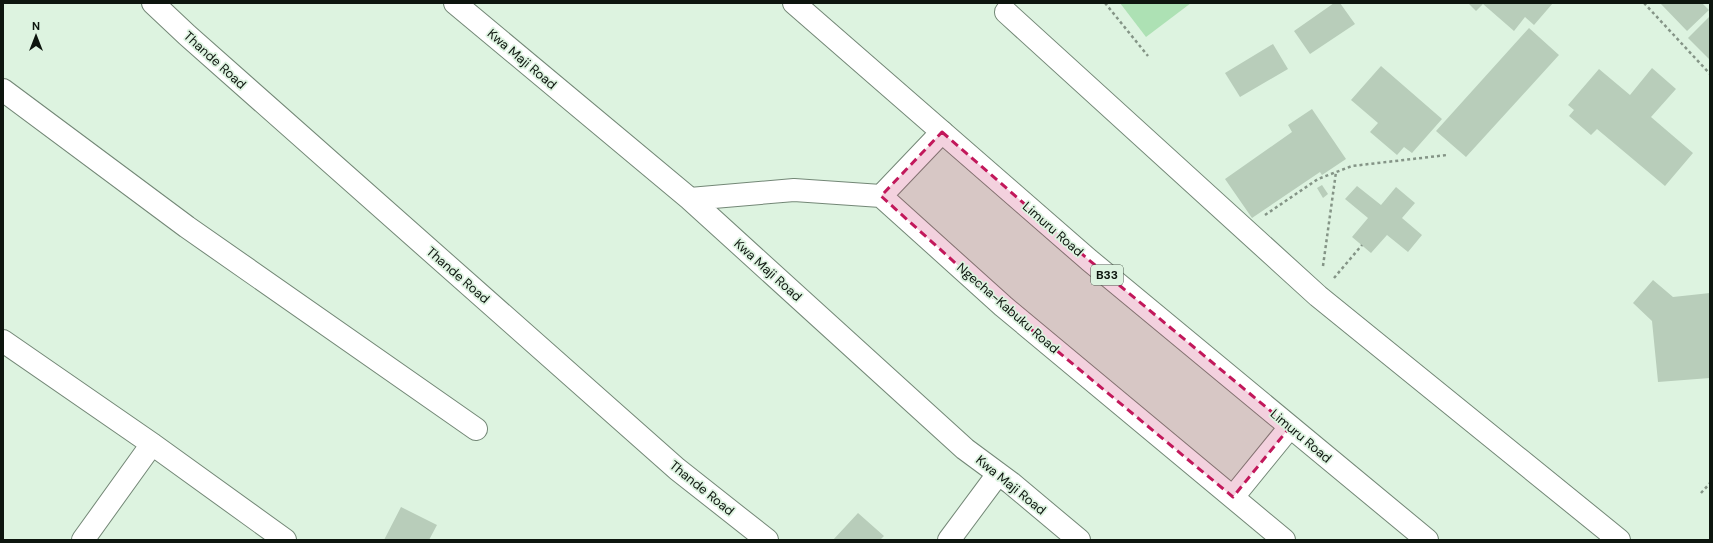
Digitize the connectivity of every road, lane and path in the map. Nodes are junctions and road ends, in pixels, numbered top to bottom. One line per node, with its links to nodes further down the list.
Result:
1 (153, 3): 28 (main road, Thande Road)
2 (455, 3): 14 (main road, Kwa Maji Road)
3 (794, 3): 10 (main road, Limuru Road / B33)
4 (1105, 3): 7 (path)
5 (1644, 3): 8 (path)
6 (1006, 12): 15 (main road)
7 (1148, 56)
8 (1710, 74)
9 (3, 90): 20 (main road)
10 (942, 132): 13 (main road); 19 (main road, Limuru Road / B33)
11 (1447, 155): 12 (path)
12 (1336, 172): 15 (path); 17 (path)
13 (881, 196): 14 (main road); 25 (main road, Ngecha-Kabuku Road)
14 (690, 198): 22 (main road, Kwa Maji Road)
15 (1245, 229): 17 (main road)
16 (1362, 245): 17 (path)
17 (1318, 296): 33 (main road)
18 (3, 341): 21 (main road)
19 (1290, 427): 25 (main road); 32 (main road, Limuru Road / B33)
20 (476, 430)
21 (152, 444): 26 (main road); 27 (main road)
22 (998, 474): 29 (main road); 30 (main road, Kwa Maji Road)
23 (1710, 483): 24 (path)
24 (1701, 493)
25 (1233, 497): 31 (main road, Ngecha-Kabuku Road)
26 (84, 540)
27 (285, 540)
28 (767, 540)
29 (950, 540)
30 (1079, 540)
31 (1284, 540)
32 (1427, 540)
33 (1619, 540)

